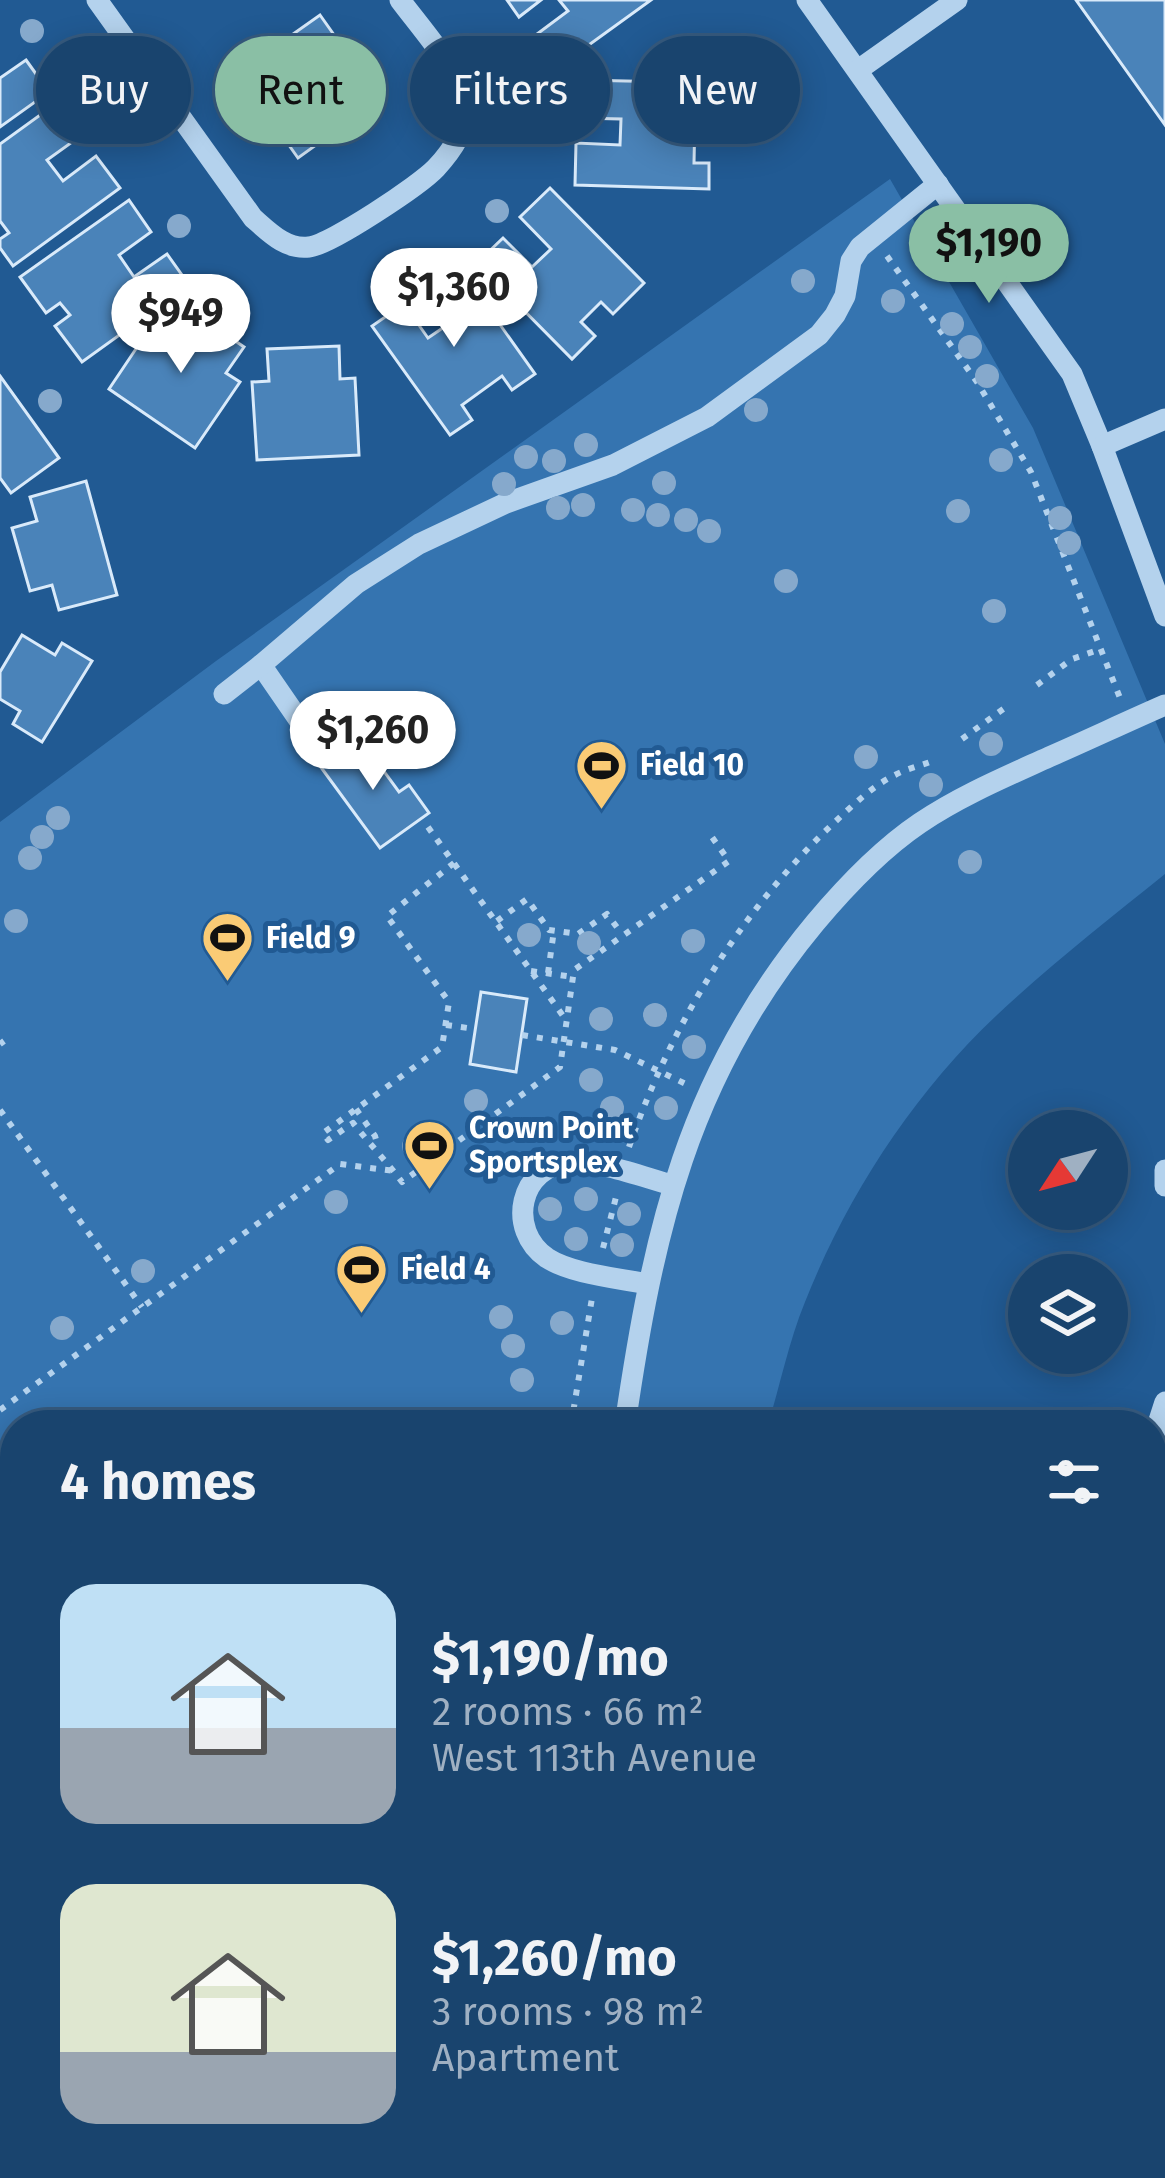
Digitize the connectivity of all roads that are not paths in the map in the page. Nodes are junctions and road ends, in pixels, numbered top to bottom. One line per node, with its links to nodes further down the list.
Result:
1 (97, 0): 2 (street)
2 (400, 0)
3 (807, 0): 5 (street)
4 (957, 0): 5 (street)
5 (858, 70): 6 (street)
6 (938, 184): 8 (street); 10 (street)
7 (1165, 419): 8 (street)
8 (1102, 446): 9 (street)
9 (1165, 616)
10 (261, 665): 11 (street); 13 (street)
11 (224, 694)
12 (1165, 705): 15 (street)
13 (321, 752)
14 (1165, 1170): 16 (street)
15 (672, 1185): 17 (street); 17 (street)
16 (1165, 1186)
17 (647, 1284): 18 (street)
18 (627, 1410)

